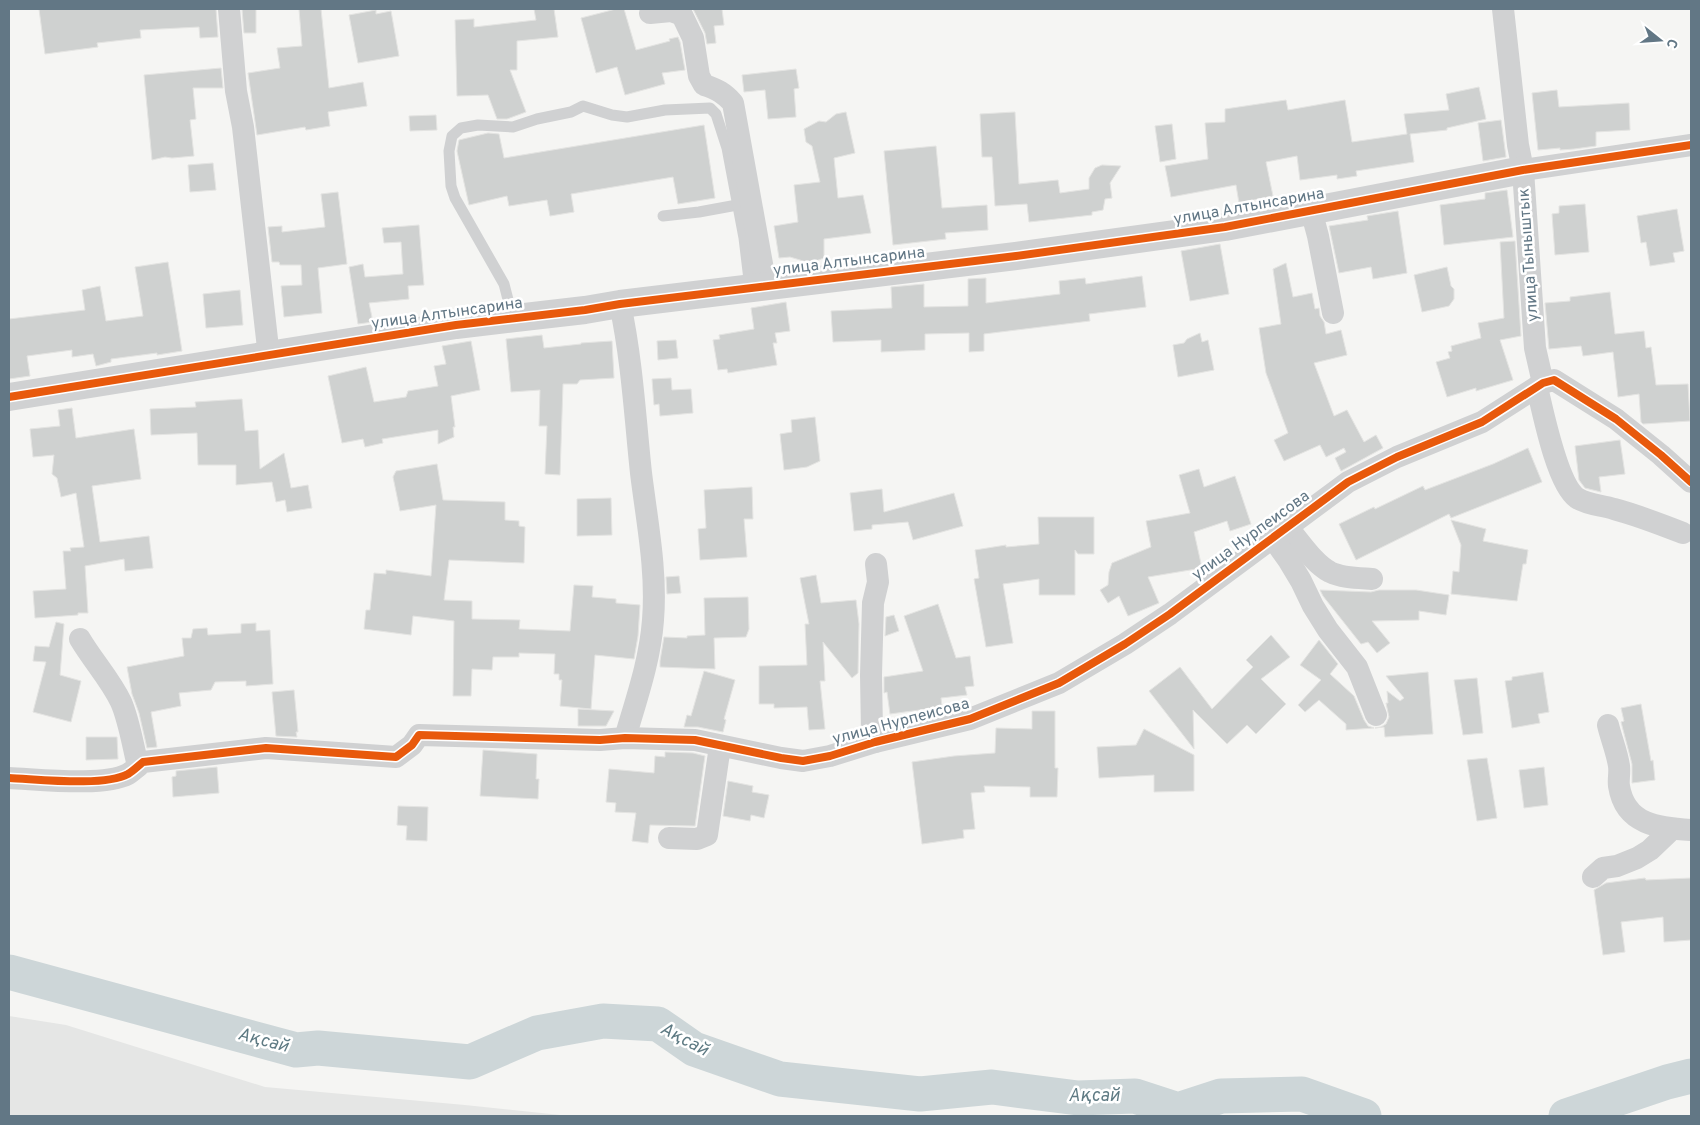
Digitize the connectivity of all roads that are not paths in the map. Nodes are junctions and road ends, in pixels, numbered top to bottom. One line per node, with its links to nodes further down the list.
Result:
1 (229, 9): 13 (street)
2 (1503, 9): 5 (street, улица Тыныштык)
3 (650, 13): 9 (street)
4 (1691, 145): 5 (street, улица Алтынсарина)
5 (1523, 170): 7 (street, улица Алтынсарина); 14 (street, улица Тыныштык)
6 (737, 205): 8 (lane); 9 (lane); 12 (lane)
7 (1311, 210): 9 (street, улица Алтынсарина); 11 (street)
8 (662, 216)
9 (758, 287): 10 (street, улица Алтынсарина)
10 (620, 304): 12 (street, улица Алтынсарина); 24 (street)
11 (1333, 312)
12 (513, 319): 13 (street, улица Алтынсарина)
13 (269, 356): 15 (street, улица Алтынсарина)
14 (1540, 385): 16 (street); 17 (street, улица Нурпеисова); 18 (street, улица Тыныштык)
15 (9, 397)
16 (1691, 482)
17 (1279, 532): 20 (street); 22 (street); 25 (street, улица Нурпеисова)
18 (1683, 533)
19 (876, 564): 25 (street)
20 (1372, 579)
21 (80, 639): 27 (street)
22 (1376, 715)
23 (1608, 725): 29 (street)
24 (625, 738): 26 (street, улица Нурпеисова); 27 (street, улица Нурпеисова)
25 (875, 742): 26 (street, улица Нурпеисова)
26 (720, 746): 30 (street)
27 (138, 766): 28 (street, улица Нурпеисова)
28 (9, 778)
29 (1682, 830): 31 (street)
30 (669, 838)
31 (1593, 878)

